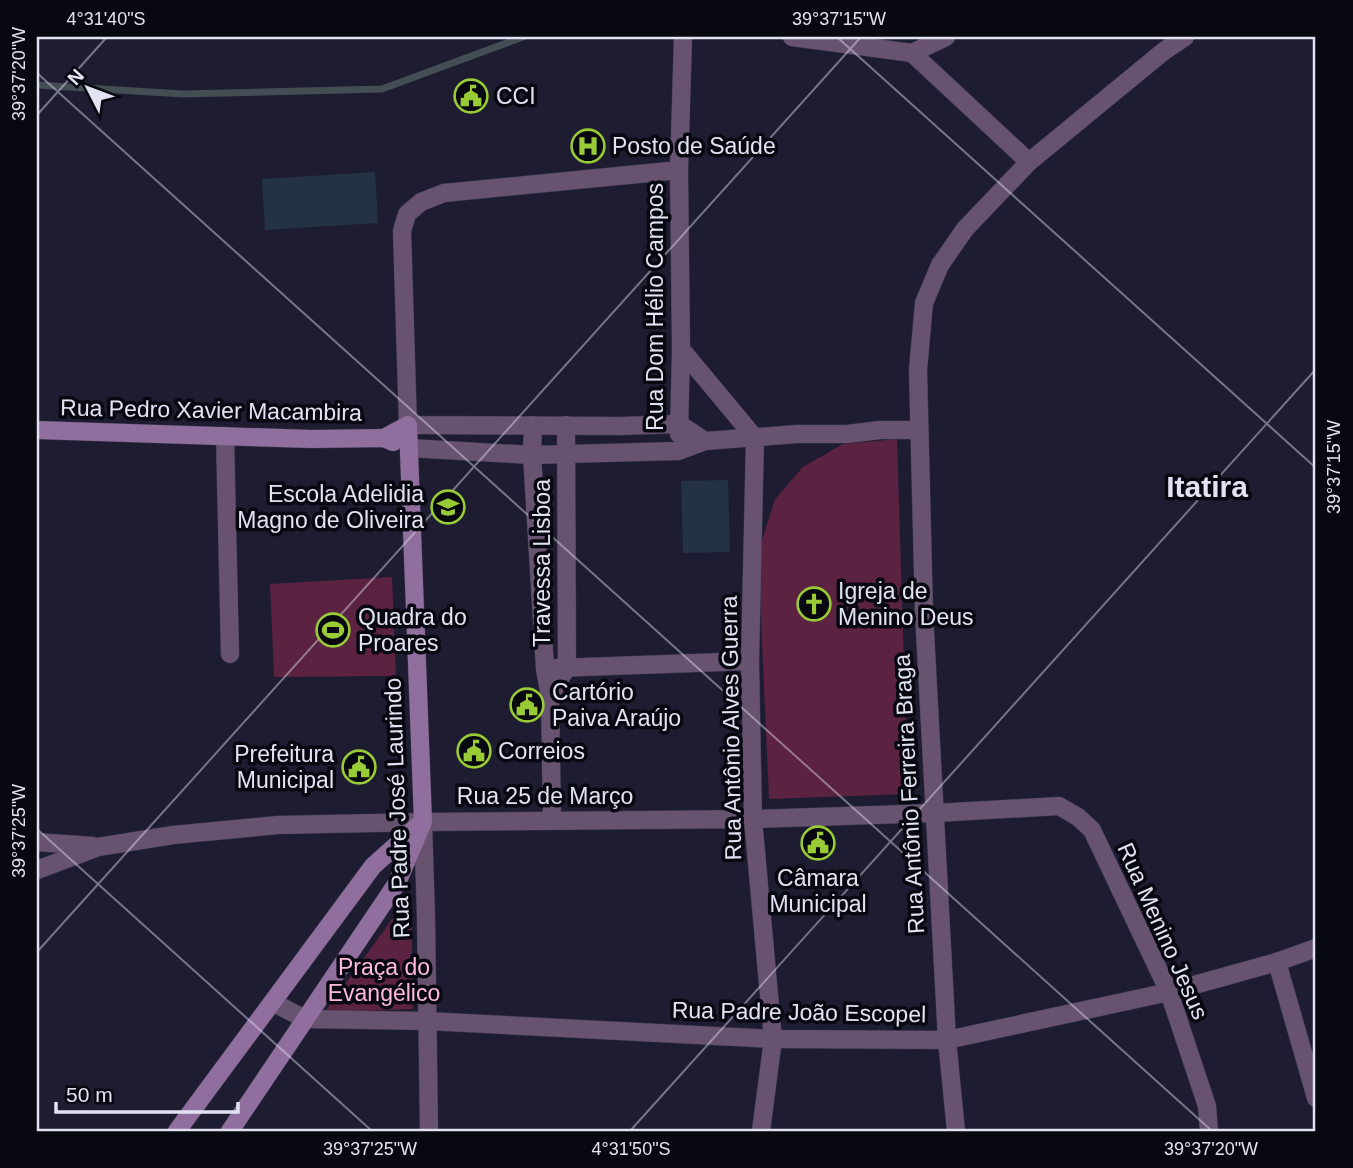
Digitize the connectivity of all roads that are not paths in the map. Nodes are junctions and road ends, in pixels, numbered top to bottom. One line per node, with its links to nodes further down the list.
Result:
1 (683, 37): 7 (street, Rua Dom Hélio Campos)
2 (792, 37): 5 (street)
3 (946, 37): 5 (street)
4 (1185, 37): 6 (street)
5 (912, 53): 6 (street)
6 (1030, 162): 14 (street, Rua Antônio Ferreira Braga)
7 (679, 170): 8 (street, Rua Dom Hélio Campos); 10 (street, Rua Padre José Laurindo)
8 (681, 349): 9 (street, Rua Dom Hélio Campos); 17 (street)
9 (679, 424): 12 (street, Rua Pedro Xavier Macambira); 18 (street); 20 (street, Rua Dom Hélio Campos)
10 (408, 425): 11 (street, Rua Pedro Xavier Macambira); 16 (street, Rua Pedro Xavier Macambira); 19 (street, Rua Padre José Laurindo)
11 (533, 425): 12 (street, Rua Pedro Xavier Macambira); 21 (street, Travessa Lisboa)
12 (566, 425): 22 (street, Travessa Lisboa)
13 (37, 430): 15 (street, Rua Pedro Xavier Macambira)
14 (919, 430): 17 (street, Rua Pedro Xavier Macambira); 31 (street, Rua Antônio Ferreira Braga)
15 (225, 436): 16 (street, Rua Pedro Xavier Macambira); 25 (street)
16 (384, 438): 19 (street, Rua Pedro Xavier Macambira)
17 (755, 438): 18 (street, Rua Pedro Xavier Macambira); 26 (street, Rua Antônio Alves Guerra)
18 (705, 441): 20 (street, Rua Pedro Xavier Macambira)
19 (408, 447): 21 (street, Rua Pedro Xavier Macambira); 34 (street, Rua Padre José Laurindo)
20 (678, 451): 22 (street, Rua Pedro Xavier Macambira)
21 (533, 454): 22 (street, Rua Pedro Xavier Macambira); 24 (street, Travessa Lisboa)
22 (566, 455): 23 (street, Travessa Lisboa)
23 (567, 576): 24 (street); 27 (street, Travessa Lisboa)
24 (540, 579): 28 (street, Travessa Lisboa)
25 (230, 653)
26 (750, 661): 27 (street); 32 (street, Rua Antônio Alves Guerra)
27 (567, 667): 28 (street); 29 (street, Travessa Lisboa)
28 (545, 669): 29 (street, Travessa Lisboa)
29 (550, 696): 33 (street, Travessa Lisboa)
30 (1059, 806): 31 (street, Rua 25 de Março); 40 (street, Rua Menino Jesus)
31 (934, 813): 32 (street, Rua 25 de Março); 45 (street, Rua Antônio Ferreira Braga)
32 (753, 819): 33 (street, Rua 25 de Março); 44 (street, Rua Antônio Alves Guerra)
33 (552, 821): 34 (street, Rua 25 de Março)
34 (423, 822): 36 (street, Rua 25 de Março); 41 (street); 42 (street); 43 (street, Rua Padre José Laurindo)
35 (37, 842): 36 (street)
36 (98, 847): 37 (street, Rua 25 de Março)
37 (37, 870)
38 (1316, 948): 39 (street, Rua Padre João Escopel)
39 (1277, 962): 40 (street, Rua Padre João Escopel); 46 (street)
40 (1168, 992): 45 (street, Rua Padre João Escopel); 52 (street, Rua Menino Jesus)
41 (274, 1003): 42 (street, Rua Padre João Escopel); 47 (street)
42 (305, 1019): 43 (street, Rua Padre João Escopel); 48 (street)
43 (427, 1021): 44 (street, Rua Padre João Escopel); 49 (street, Rua Padre José Laurindo)
44 (773, 1039): 45 (street, Rua Padre João Escopel); 50 (street, Rua Antônio Alves Guerra)
45 (947, 1040): 51 (street, Rua Antônio Ferreira Braga)
46 (1316, 1098)
47 (177, 1131)
48 (230, 1131)
49 (429, 1131)
50 (761, 1131)
51 (956, 1131)
52 (1209, 1131)

